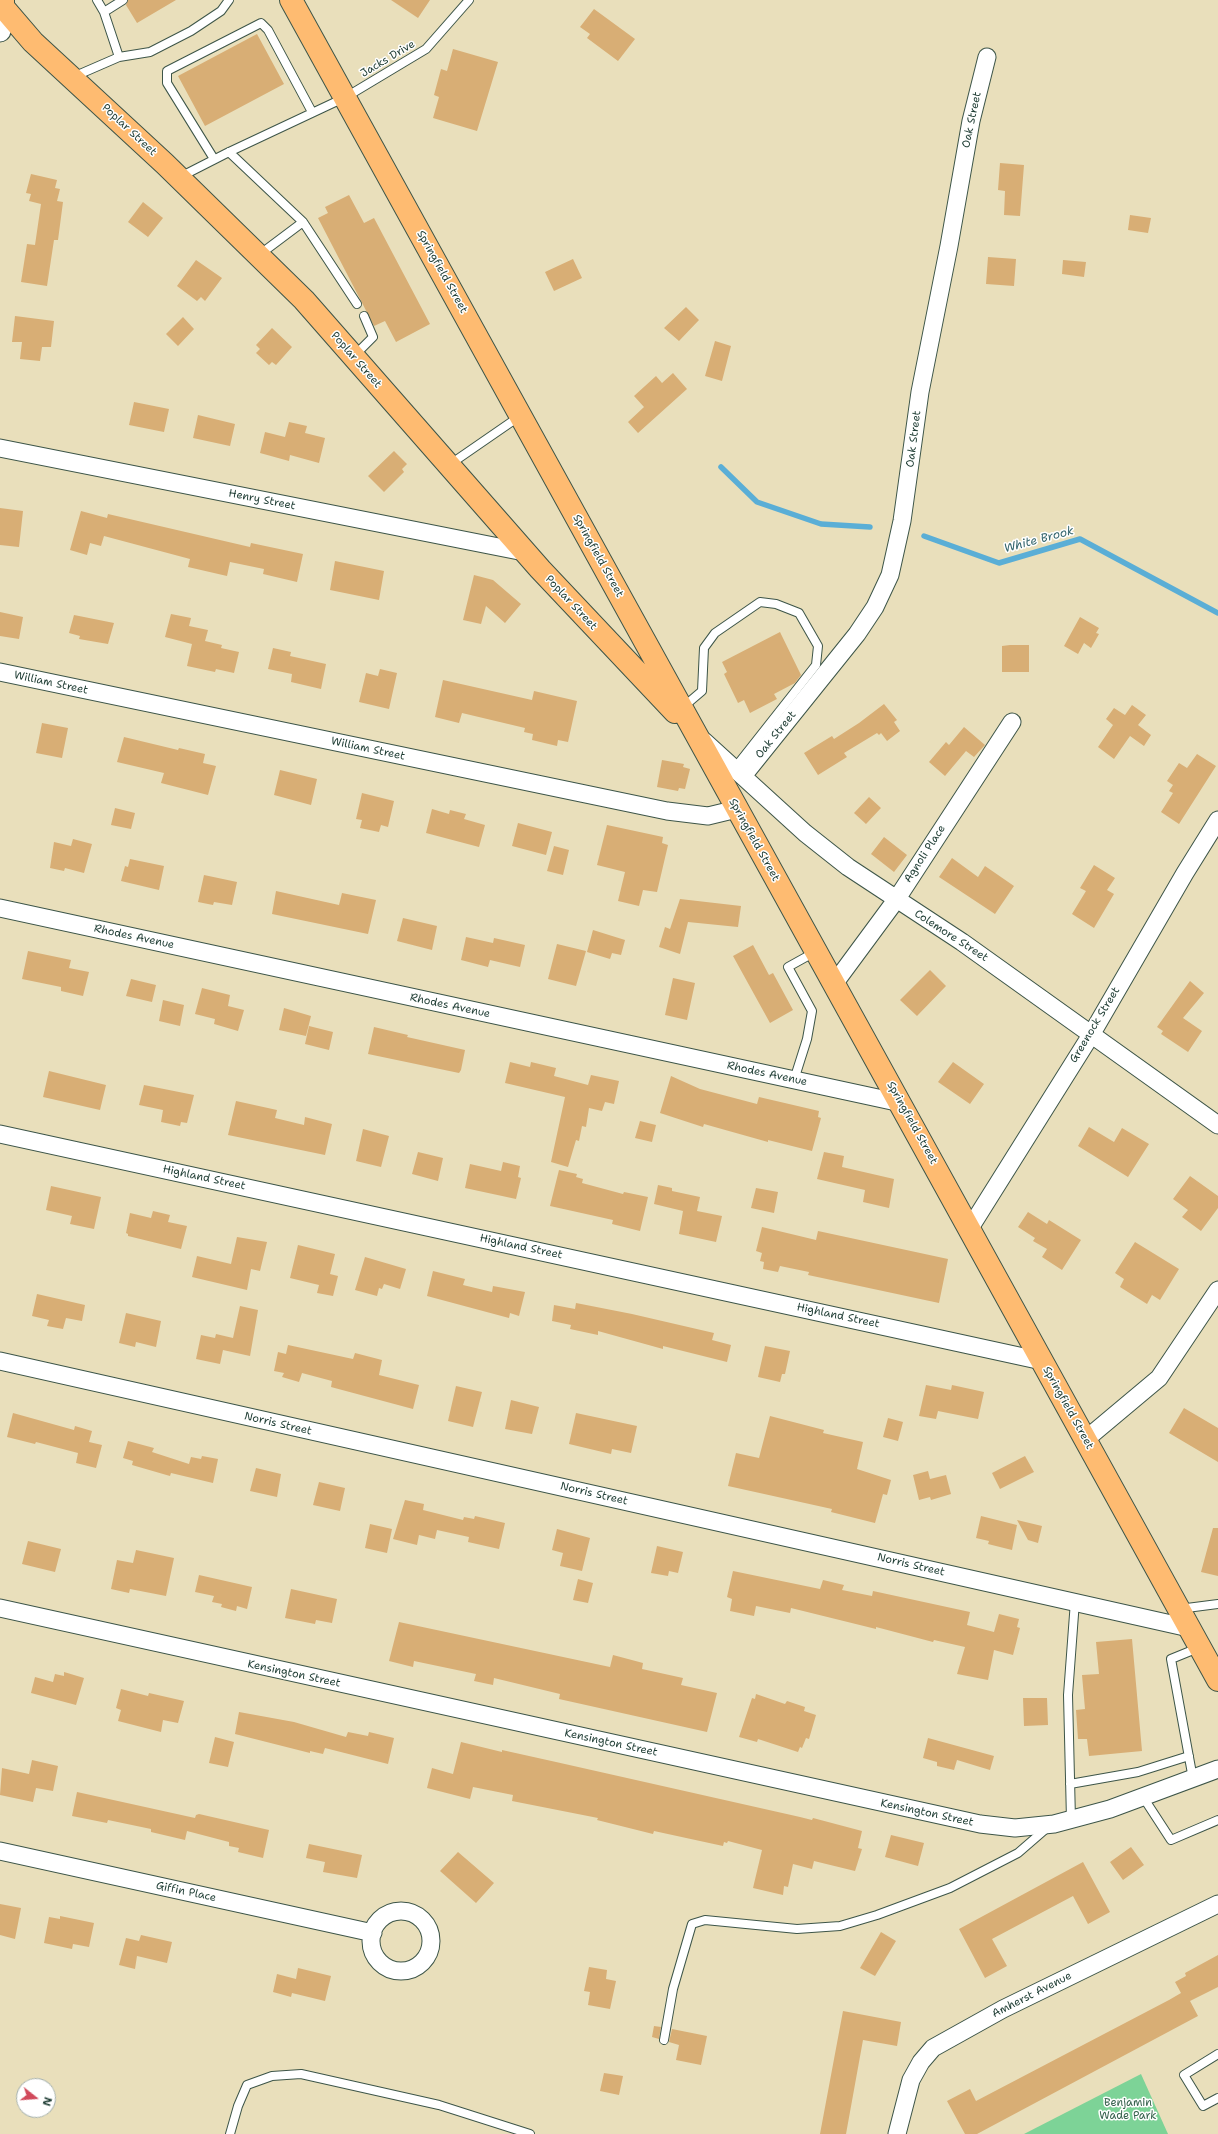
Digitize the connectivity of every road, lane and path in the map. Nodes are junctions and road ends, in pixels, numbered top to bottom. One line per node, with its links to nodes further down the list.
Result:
1 (97, 0): 7 (lane)
2 (123, 0): 7 (lane)
3 (229, 0): 9 (lane)
4 (291, 0): 12 (main road, Springfield Street)
5 (469, 0): 12 (lane, Jacks Drive)
6 (2, 4): 8 (street); 11 (main road, Poplar Street)
7 (104, 12): 9 (lane)
8 (0, 31)
9 (119, 57): 11 (lane)
10 (987, 57): 30 (street, Oak Street)
11 (73, 78): 16 (main road, Poplar Street)
12 (346, 97): 13 (lane, Jacks Drive); 22 (main road, Springfield Street)
13 (312, 112): 14 (lane, Jacks Drive); 15 (lane)
14 (228, 152): 15 (lane, Jacks Drive); 17 (lane)
15 (214, 159): 16 (lane, Jacks Drive)
16 (180, 177): 18 (main road, Poplar Street)
17 (303, 222): 18 (lane); 19 (lane)
18 (259, 255): 21 (main road, Poplar Street)
19 (357, 304)
20 (364, 316): 21 (lane)
21 (353, 356): 24 (main road, Poplar Street)
22 (521, 416): 24 (lane); 27 (main road, Springfield Street)
23 (0, 448): 25 (street, Henry Street)
24 (448, 465): 25 (main road, Poplar Street)
25 (524, 552): 29 (main road, Poplar Street)
26 (0, 672): 31 (street, William Street)
27 (682, 709): 29 (main road, Springfield Street); 30 (lane)
28 (1012, 722): 33 (street, Agnoli Place)
29 (695, 733): 30 (street, Colemore Street); 31 (main road, Springfield Street)
30 (739, 772): 33 (street, Colemore Street)
31 (737, 809): 35 (main road, Springfield Street)
32 (1218, 820): 37 (street, Greenock Street)
33 (896, 900): 36 (street, Agnoli Place); 37 (street, Colemore Street)
34 (0, 908): 38 (street, Rhodes Avenue)
35 (816, 951): 36 (main road, Springfield Street); 38 (lane)
36 (834, 984): 39 (main road, Springfield Street)
37 (1091, 1035): 40 (street, Colemore Street); 42 (street, Greenock Street)
38 (794, 1080): 39 (street, Rhodes Avenue)
39 (901, 1103): 42 (main road, Springfield Street)
40 (1218, 1125)
41 (0, 1134): 45 (street, Highland Street)
42 (970, 1228): 45 (main road, Springfield Street)
43 (1218, 1290): 46 (street)
44 (0, 1361): 47 (street, Norris Street)
45 (1042, 1361): 46 (main road, Springfield Street)
46 (1085, 1440): 50 (main road, Springfield Street)
47 (1075, 1601): 51 (street, Norris Street); 57 (lane)
48 (1218, 1604): 50 (lane)
49 (0, 1608): 61 (street, Kensington Street)
50 (1178, 1609): 51 (main road, Springfield Street)
51 (1189, 1628): 52 (main road, Springfield Street)
52 (1200, 1648): 53 (main road, Springfield Street); 54 (lane)
53 (1218, 1680)
54 (1189, 1756): 56 (lane); 57 (lane)
55 (1218, 1769): 56 (street, Kensington Street)
56 (1193, 1779): 58 (street, Kensington Street)
57 (1070, 1784): 59 (lane)
58 (1143, 1797): 59 (street, Kensington Street); 60 (lane)
59 (1071, 1820): 61 (street, Kensington Street)
60 (1218, 1820)
61 (1050, 1825): 65 (lane)
62 (0, 1851): 64 (street, Giffin Place)
63 (1218, 1904): 70 (street, Amherst Avenue)
64 (373, 1933)
65 (664, 2040)
66 (1218, 2054): 67 (lane)
67 (1218, 2098)
68 (230, 2134): 69 (lane)
69 (530, 2134)
70 (897, 2134)

